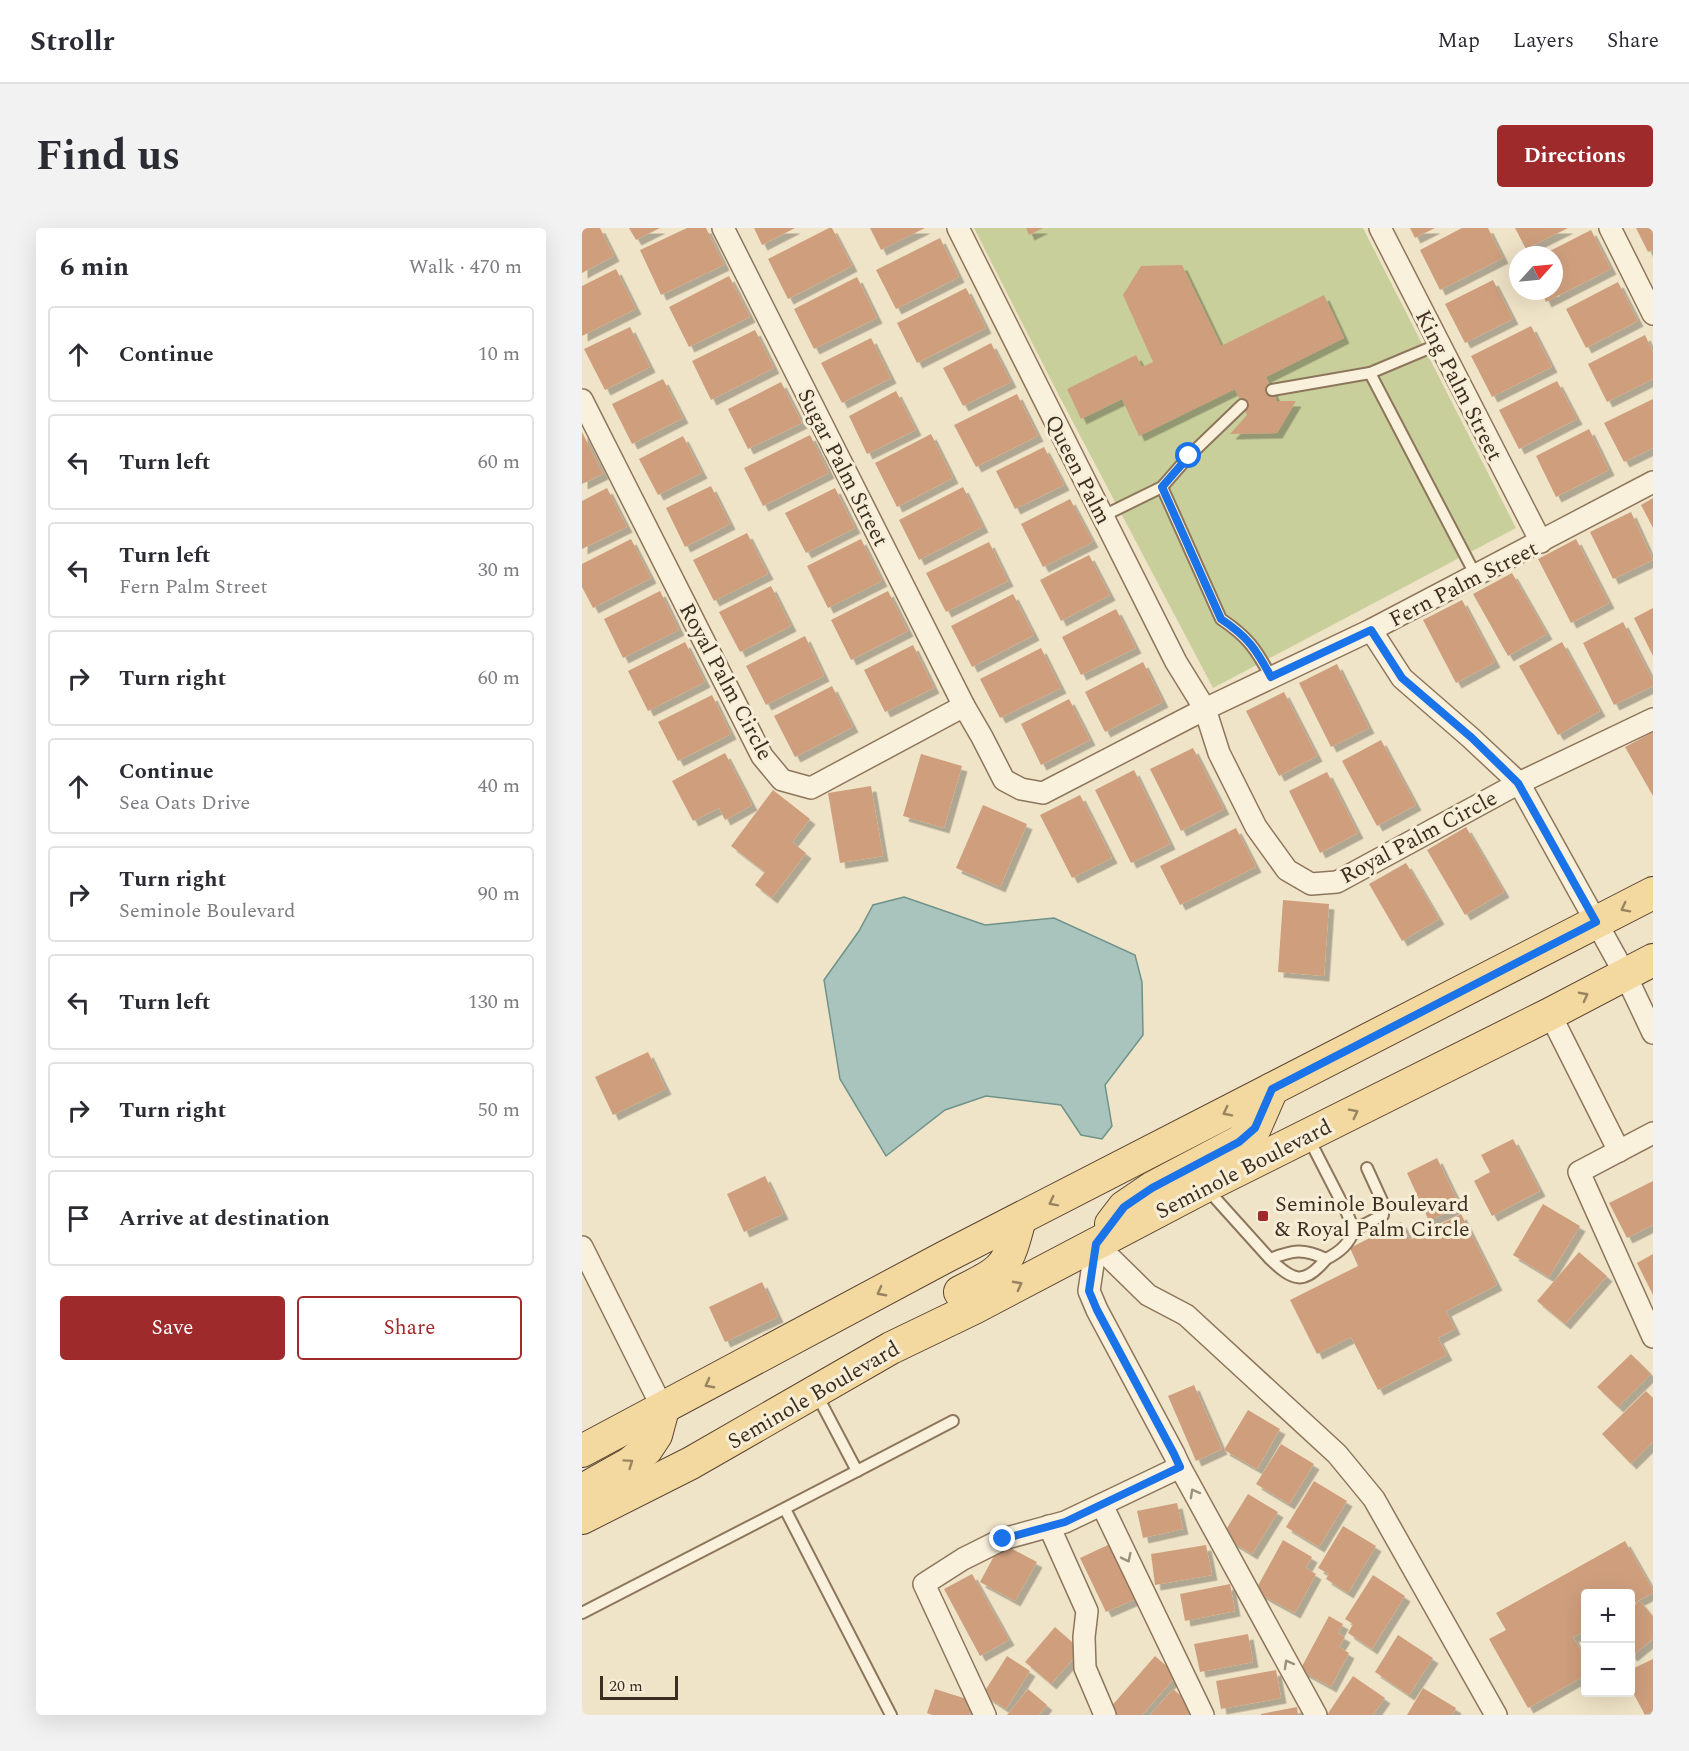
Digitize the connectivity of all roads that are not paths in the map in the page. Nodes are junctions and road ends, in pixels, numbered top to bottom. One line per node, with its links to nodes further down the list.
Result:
1 (723, 228): 18 (street, Sugar Palm Street)
2 (958, 228): 13 (street, Queen Palm)
3 (1380, 228): 6 (street, King Palm Street)
4 (1610, 228): 5 (street)
5 (1653, 314)
6 (1439, 344): 7 (lane); 14 (street, King Palm Street)
7 (1370, 373): 8 (lane); 15 (lane)
8 (1272, 390)
9 (582, 400): 18 (street, Royal Palm Circle)
10 (1242, 405): 12 (lane)
11 (1653, 482): 14 (street, Fern Palm Street)
12 (1162, 487): 13 (lane); 17 (lane)
13 (1103, 516): 19 (street, Queen Palm)
14 (1541, 542): 15 (street, Fern Palm Street)
15 (1476, 576): 16 (street, Fern Palm Street)
16 (1371, 630): 17 (street, Fern Palm Street); 21 (street)
17 (1271, 677): 19 (street, Fern Palm Street)
18 (964, 706): 19 (street)
19 (1205, 709): 21 (street, Royal Palm Circle)
20 (1653, 719): 21 (street, Royal Palm Circle)
21 (1518, 783): 23 (street)
22 (1653, 893): 23 (main road, one-way to 23)
23 (1596, 922): 25 (street); 28 (main road)
24 (1653, 960): 25 (main road, Seminole Boulevard)
25 (1625, 974): 26 (main road, Seminole Boulevard, one-way to 25); 27 (street)
26 (1550, 1014): 30 (main road, Seminole Boulevard, one-way to 26); 31 (street)
27 (1653, 1033)
28 (1272, 1089): 34 (main road, one-way to 34); 36 (main road)
29 (1653, 1133): 31 (street)
30 (1307, 1136): 33 (main road, Seminole Boulevard); 35 (lane)
31 (1619, 1151): 40 (street)
32 (1367, 1168): 35 (lane)
33 (1204, 1187): 36 (main road, Seminole Boulevard); 38 (lane)
34 (1020, 1219): 41 (main road); 43 (main road, one-way to 43)
35 (1354, 1230): 39 (lane)
36 (1096, 1244): 41 (main road, Seminole Boulevard, one-way to 36); 46 (street); 59 (street)
37 (583, 1249): 43 (street)
38 (1270, 1259): 39 (lane); 39 (lane)
39 (1326, 1259)
40 (1653, 1337)
41 (891, 1348): 42 (main road, Seminole Boulevard)
42 (816, 1392): 47 (lane); 51 (main road, Seminole Boulevard)
43 (663, 1409): 45 (main road); 48 (main road, one-way to 43)
44 (953, 1421): 47 (lane)
45 (582, 1451)
46 (1180, 1467): 49 (street); 58 (street, one-way to 46)
47 (857, 1471): 50 (lane)
48 (582, 1496)
49 (1102, 1505): 52 (street); 57 (street, one-way to 57)
50 (785, 1509): 53 (lane); 54 (lane)
51 (582, 1518)
52 (1049, 1526): 55 (street); 56 (street)
53 (582, 1613)
54 (891, 1715)
55 (985, 1715)
56 (1105, 1715)
57 (1203, 1715)
58 (1316, 1715)
59 (1496, 1715)

